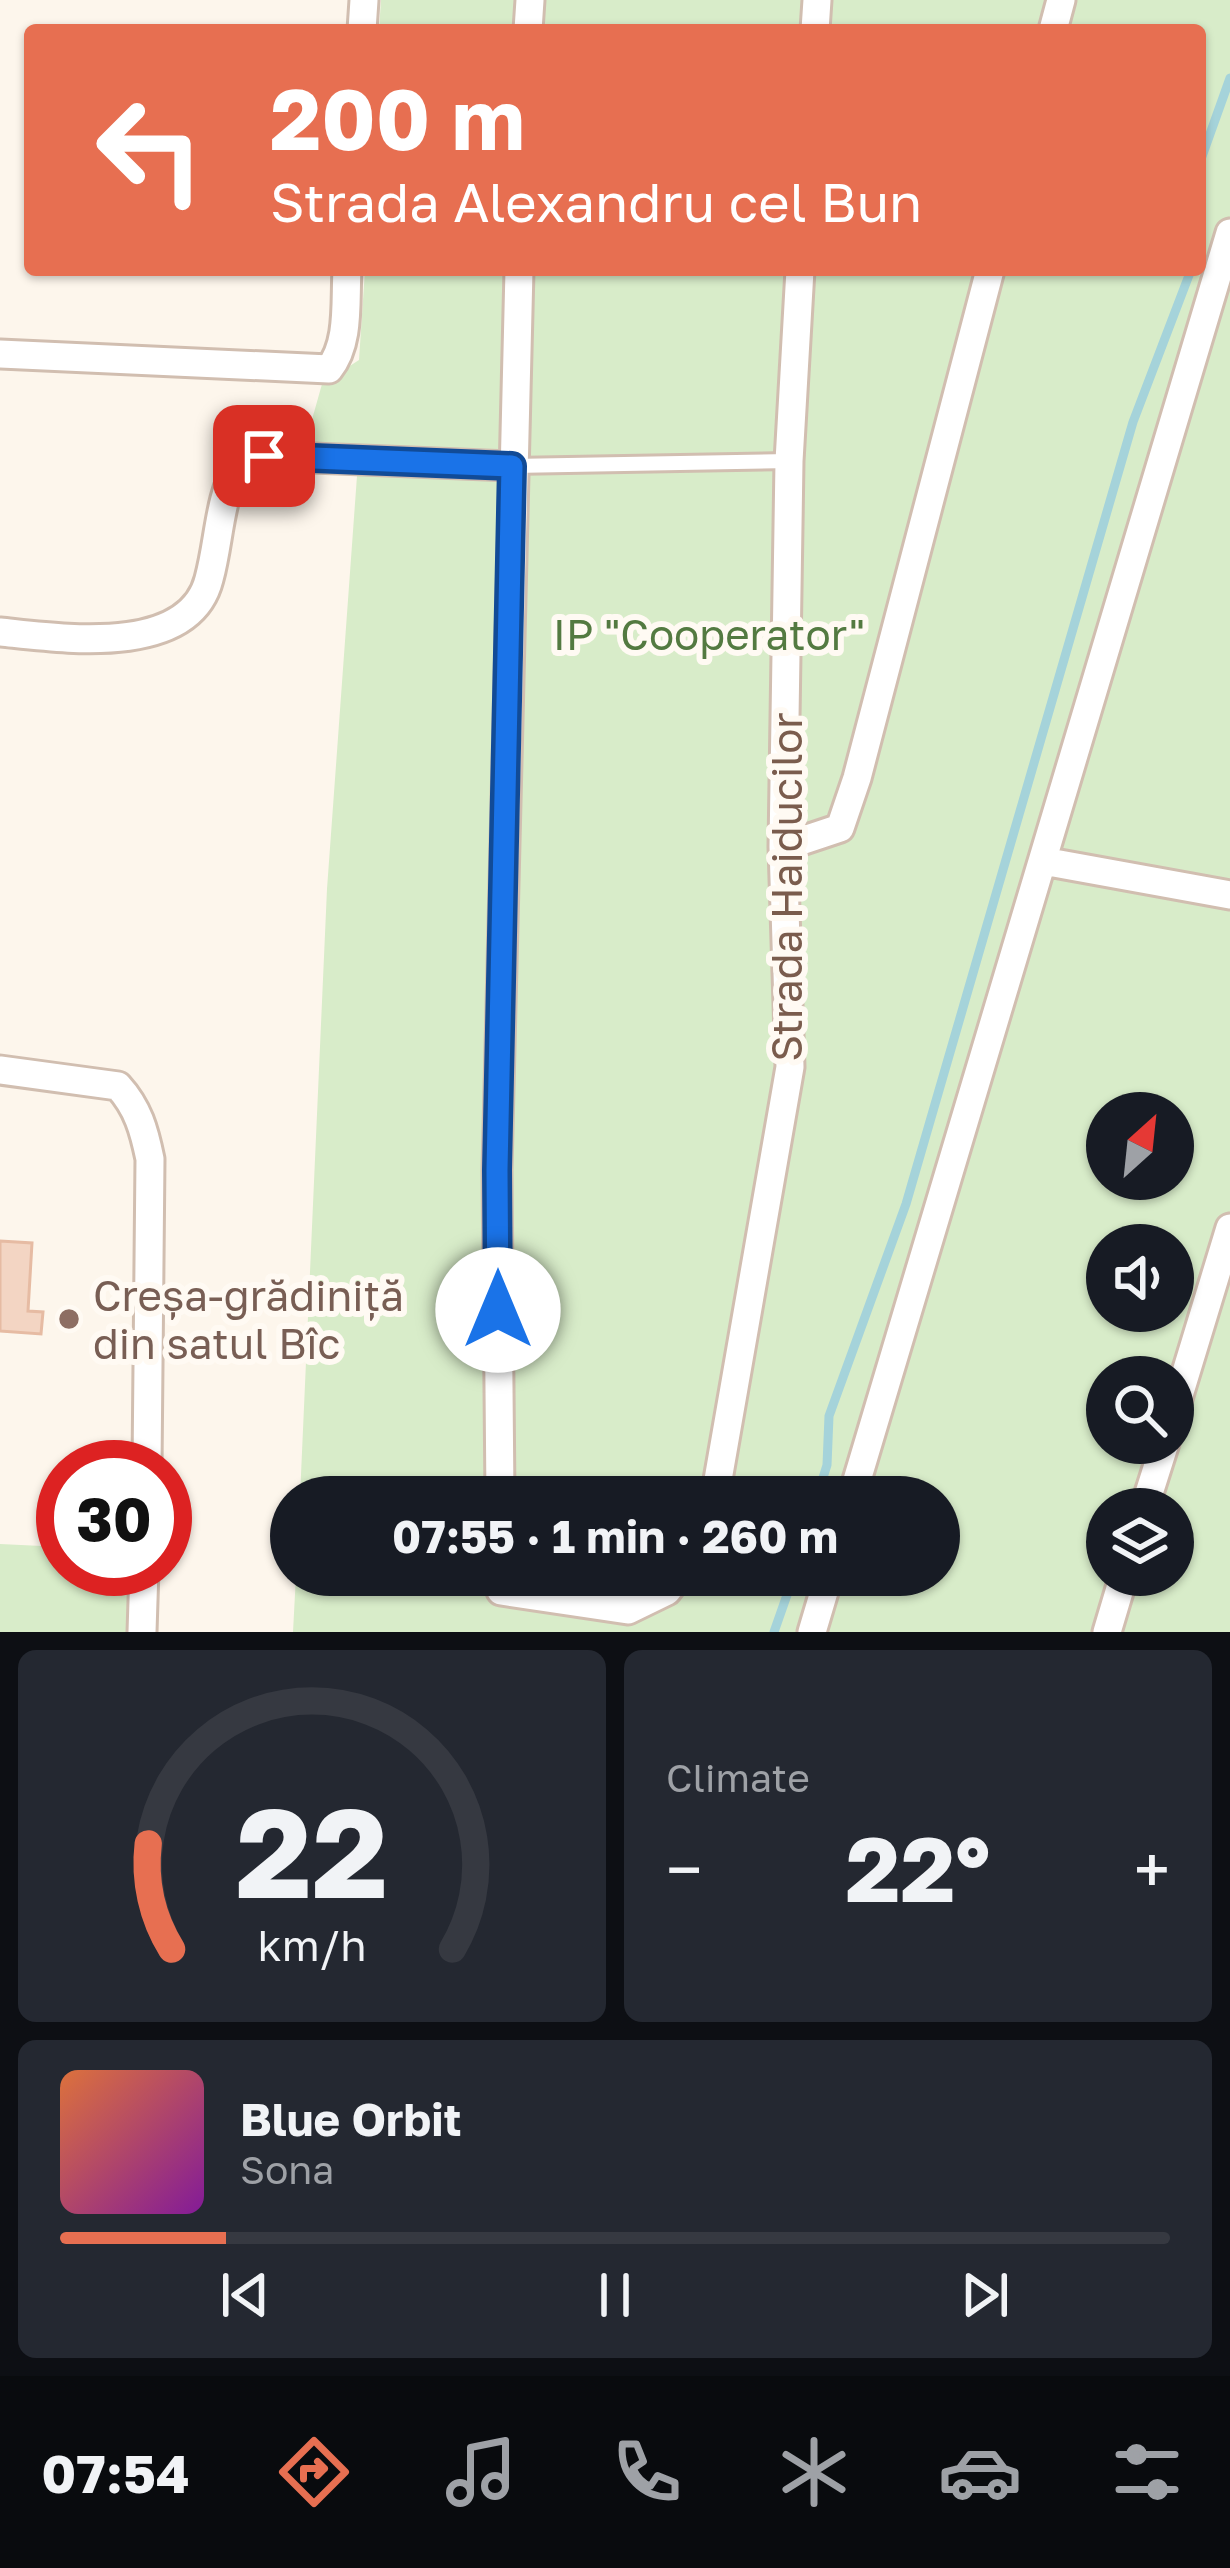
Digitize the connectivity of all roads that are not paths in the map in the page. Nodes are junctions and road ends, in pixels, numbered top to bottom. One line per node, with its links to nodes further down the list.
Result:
1 (1230, 233): 11 (street)
2 (347, 276): 6 (street)
3 (519, 276): 8 (street)
4 (800, 276): 7 (street, Strada Haiducilor)
5 (988, 276): 10 (street)
6 (0, 354)
7 (789, 461): 8 (lane); 10 (street, Strada Haiducilor)
8 (512, 466): 9 (street); 17 (street)
9 (0, 632)
10 (783, 847): 18 (street, Strada Haiducilor)
11 (1042, 861): 12 (street); 19 (street)
12 (1230, 895)
13 (0, 1070): 16 (street)
14 (1230, 1228): 15 (street)
15 (1191, 1356)
16 (147, 1440)
17 (500, 1476)
18 (719, 1476)
19 (858, 1476)
20 (143, 1596): 25 (street)
21 (562, 1596): 22 (street)
22 (657, 1596)
23 (823, 1596): 26 (street)
24 (1118, 1596): 27 (street)
25 (142, 1632)
26 (812, 1632)
27 (1107, 1632)

